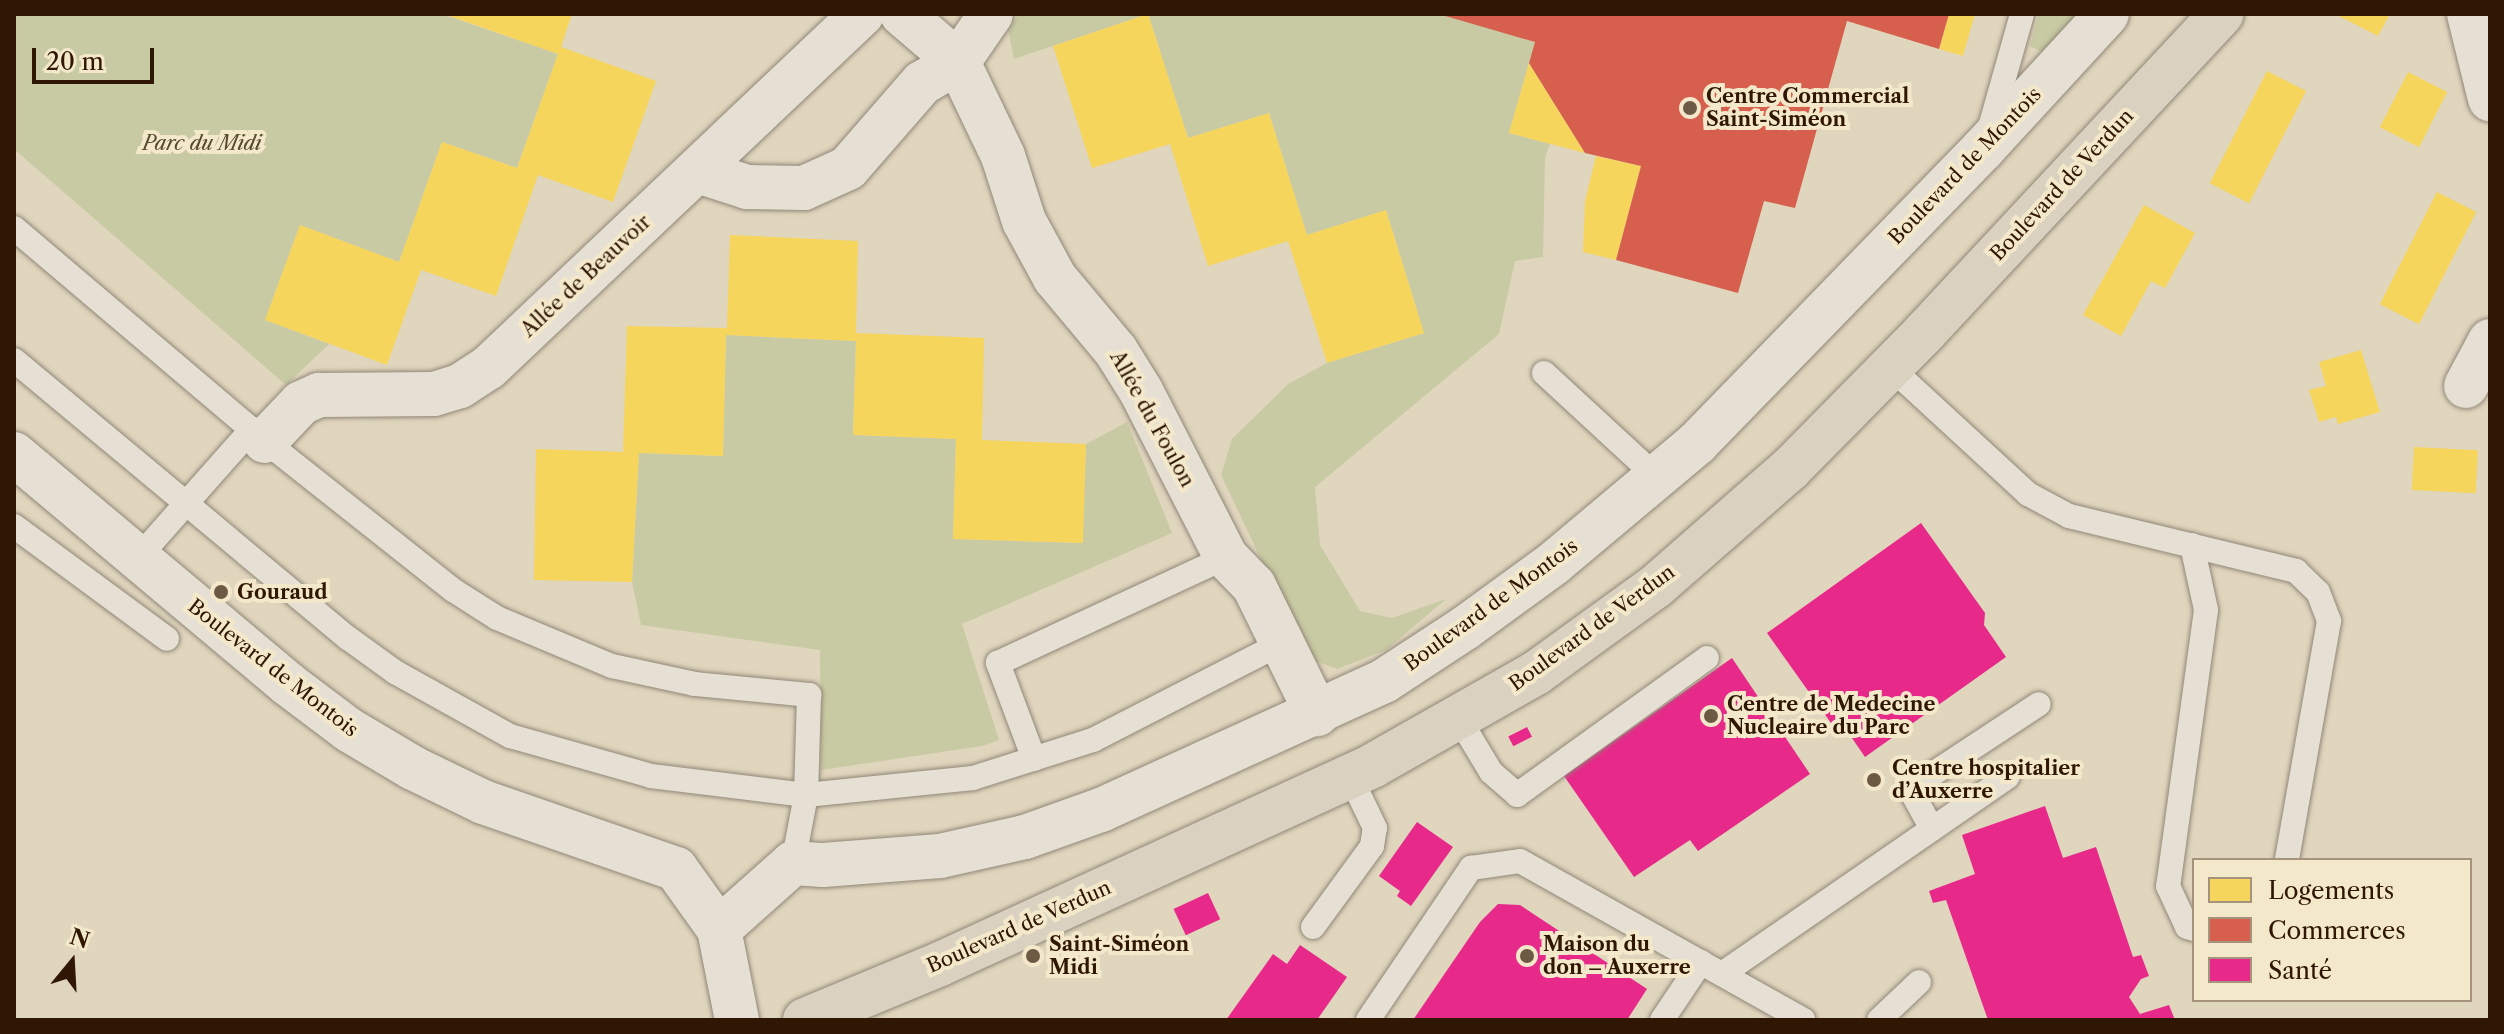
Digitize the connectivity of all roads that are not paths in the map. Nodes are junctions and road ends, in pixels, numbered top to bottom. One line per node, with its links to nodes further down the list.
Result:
1 (862, 14): 11 (street, Allée de Beauvoir)
2 (902, 14): 8 (street, Allée du Foulon)
3 (991, 14): 8 (street)
4 (2022, 14): 10 (lane)
5 (2107, 14): 10 (street, Boulevard de Montois)
6 (2222, 14): 15 (main road, Boulevard de Verdun)
7 (2469, 14): 9 (street)
8 (958, 62): 11 (street); 24 (street, Allée du Foulon)
9 (2490, 99)
10 (1983, 149): 20 (street, Boulevard de Montois)
11 (698, 171): 18 (street, Allée de Beauvoir)
12 (15, 230): 18 (lane)
13 (2490, 341): 17 (street)
14 (14, 360): 21 (lane)
15 (1890, 367): 23 (lane); 31 (main road, Boulevard de Verdun)
16 (1544, 373): 20 (lane)
17 (2466, 386)
18 (259, 435): 21 (lane); 35 (lane)
19 (14, 454): 25 (street, Boulevard de Montois)
20 (1659, 479): 30 (street, Boulevard de Montois)
21 (186, 505): 25 (lane); 35 (lane)
22 (14, 526): 26 (lane)
23 (2192, 545): 37 (lane); 40 (lane)
24 (1226, 557): 27 (street, Allée du Foulon); 32 (lane)
25 (137, 559): 41 (street, Boulevard de Montois)
26 (167, 639)
27 (1282, 643): 30 (street, Allée du Foulon); 32 (lane)
28 (1707, 658): 31 (lane)
29 (2039, 704): 36 (lane)
30 (1317, 714): 38 (street, Boulevard de Montois)
31 (1458, 717): 33 (main road, Boulevard de Verdun)
32 (1034, 759): 35 (lane)
33 (1350, 776): 39 (lane); 45 (main road, Boulevard de Verdun)
34 (2008, 777): 36 (lane)
35 (806, 795): 38 (lane)
36 (1932, 829): 42 (lane)
37 (2287, 858)
38 (793, 863): 41 (street)
39 (1313, 927)
40 (2192, 928)
41 (719, 929): 44 (street, Boulevard de Montois)
42 (1712, 968): 46 (lane); 47 (lane); 48 (lane)
43 (1919, 982): 49 (lane)
44 (737, 1020)
45 (805, 1020)
46 (1368, 1020)
47 (1662, 1020)
48 (1803, 1020)
49 (1879, 1020)

